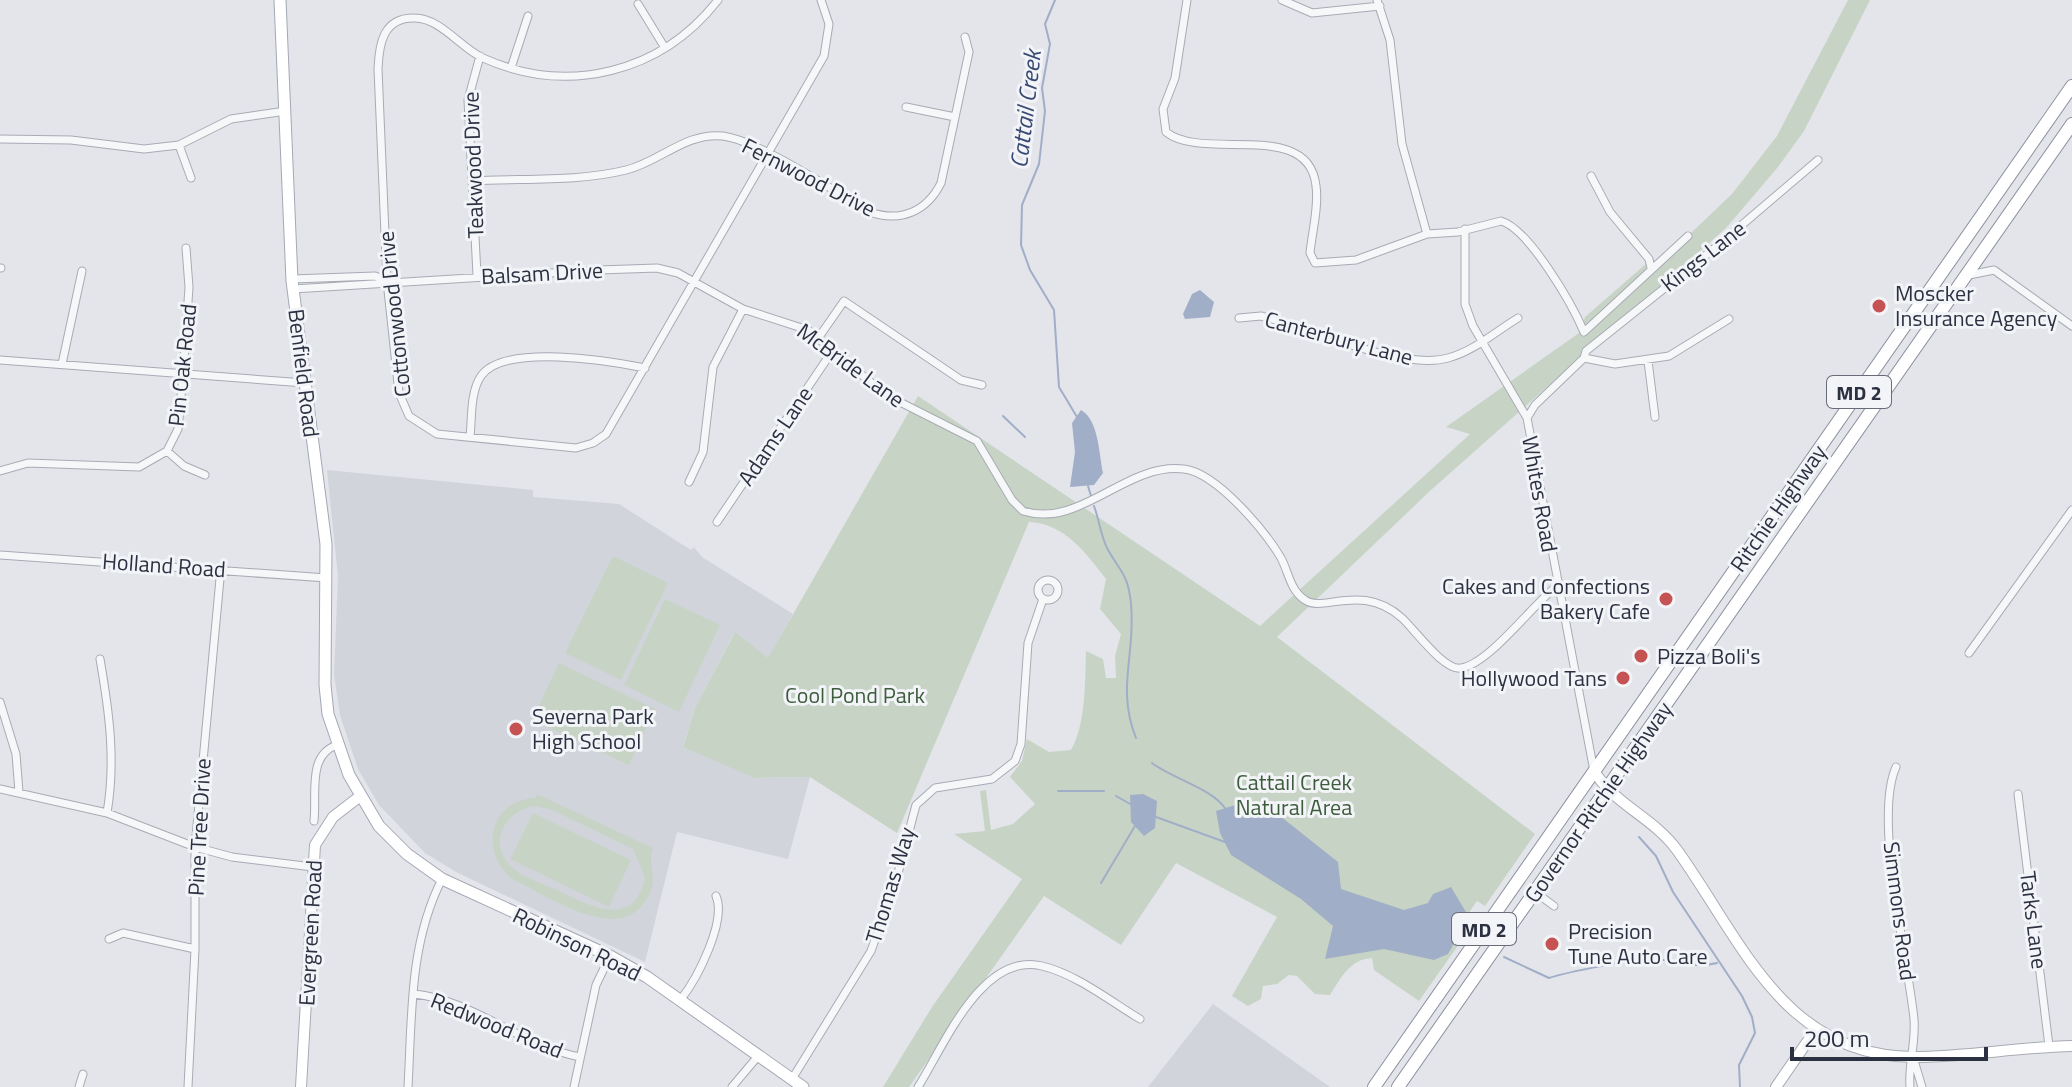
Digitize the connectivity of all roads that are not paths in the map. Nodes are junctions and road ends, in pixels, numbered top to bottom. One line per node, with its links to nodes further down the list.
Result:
1 (280, 0): 15 (main road, Benfield Road)
2 (718, 0): 10 (street, Cottonwood Drive)
3 (821, 0): 20 (street, Cottonwood Drive)
4 (1187, 0): 26 (street)
5 (1282, 0): 6 (street)
6 (1378, 3): 26 (street)
7 (638, 4): 10 (street)
8 (528, 16): 12 (street)
9 (965, 37): 16 (street, Fernwood Drive)
10 (665, 48): 12 (street, Cottonwood Drive)
11 (480, 56): 12 (street, Cottonwood Drive); 24 (street, Teakwood Drive); 33 (street, Cottonwood Drive)
12 (511, 68)
13 (2072, 86): 40 (highway, Ritchie Highway / MD 2)
14 (906, 107): 16 (street)
15 (287, 111): 19 (street); 35 (main road, Benfield Road)
16 (955, 117): 20 (street, Fernwood Drive)
17 (2072, 124): 32 (highway, Governor Ritchie Highway / MD 2)
18 (0, 139): 19 (street)
19 (179, 145): 23 (street)
20 (769, 155): 24 (street, Fernwood Drive); 34 (street, Cottonwood Drive)
21 (1818, 160): 46 (street, Kings Lane)
22 (1591, 176): 29 (street)
23 (191, 178)
24 (472, 181): 31 (street, Teakwood Drive)
25 (1465, 229): 26 (street); 29 (street); 44 (street, Whites Road)
26 (1427, 234)
27 (1688, 236): 29 (street)
28 (186, 248): 51 (street, Pin Oak Road)
29 (1651, 268)
30 (82, 271): 49 (street)
31 (477, 275): 33 (street, Balsam Drive); 34 (street, Balsam Drive)
32 (1962, 279): 41 (street); 42 (highway, Governor Ritchie Highway / MD 2)
33 (387, 281): 35 (street, Balsam Drive); 56 (street, Cottonwood Drive)
34 (695, 282): 36 (street, McBride Lane); 50 (street, Cottonwood Drive)
35 (293, 284): 52 (main road, Benfield Road)
36 (743, 309): 43 (street, McBride Lane); 60 (street)
37 (1239, 318): 44 (street, Canterbury Lane)
38 (1518, 318): 44 (street, Canterbury Lane)
39 (1729, 319): 48 (street)
40 (1907, 322): 42 (highway); 73 (highway, Ritchie Highway / MD 2)
41 (2072, 326)
42 (1925, 335): 75 (highway, Governor Ritchie Highway / MD 2)
43 (819, 337): 45 (street, McBride Lane); 53 (street)
44 (1482, 342): 55 (street, Whites Road)
45 (833, 350): 62 (street, Adams Lane); 66 (street, McBride Lane)
46 (1585, 354): 48 (street); 55 (street, Kings Lane)
47 (0, 360): 49 (street)
48 (1648, 361): 54 (street)
49 (62, 364): 51 (street)
50 (645, 368): 56 (street, Cottonwood Drive); 56 (street)
51 (183, 375): 52 (street); 57 (street, Pin Oak Road)
52 (305, 383): 65 (main road, Benfield Road)
53 (982, 385)
54 (1655, 417)
55 (1527, 418): 66 (street, Whites Road)
56 (470, 437)
57 (167, 451): 58 (street, Pin Oak Road); 59 (street)
58 (0, 471)
59 (205, 475)
60 (689, 482)
61 (2072, 510): 68 (street)
62 (717, 522)
63 (0, 555): 64 (street, Holland Road)
64 (221, 568): 65 (street, Holland Road); 81 (street, Pine Tree Drive)
65 (327, 578): 71 (main road, Benfield Road)
66 (1557, 586): 73 (street, Whites Road)
67 (1043, 599): 100 (street, Thomas Way)
68 (1969, 653)
69 (100, 659): 79 (street)
70 (0, 702): 76 (street)
71 (337, 745): 78 (main road, Benfield Road); 80 (street)
72 (1896, 767): 98 (street, Simmons Road)
73 (1594, 771): 75 (main road); 109 (highway, Governor Ritchie Highway / MD 2)
74 (0, 789): 76 (street)
75 (1606, 790): 84 (highway, Governor Ritchie Highway / MD 2); 93 (main road)
76 (19, 792): 79 (street)
77 (2018, 794): 94 (street, Tarks Lane)
78 (359, 797): 82 (main road, Evergreen Road); 83 (main road, Robinson Road)
79 (107, 813): 81 (street)
80 (314, 821)
81 (195, 847): 82 (street); 88 (street, Pine Tree Drive)
82 (313, 867): 103 (main road, Evergreen Road)
83 (442, 879): 89 (main road, Robinson Road); 90 (street)
84 (1535, 892): 86 (street); 110 (highway, Governor Ritchie Highway / MD 2)
85 (716, 896): 91 (street)
86 (1554, 906)
87 (109, 939): 88 (street)
88 (195, 949): 102 (street, Pine Tree Drive)
89 (610, 956): 91 (main road, Robinson Road); 97 (street)
90 (414, 994): 97 (street, Redwood Road); 104 (street)
91 (681, 999): 96 (main road, Robinson Road)
92 (1140, 1019): 108 (street)
93 (1816, 1029): 98 (main road); 111 (main road)
94 (2049, 1046): 95 (main road); 98 (main road)
95 (2072, 1046)
96 (759, 1055): 100 (main road, Robinson Road); 106 (street)
97 (580, 1057): 105 (street)
98 (1913, 1057): 112 (street); 113 (street)
99 (83, 1074): 101 (street)
100 (792, 1079): 107 (main road, Robinson Road)
101 (79, 1087)
102 (188, 1087)
103 (301, 1087)
104 (408, 1087)
105 (574, 1087)
106 (732, 1087)
107 (803, 1087)
108 (918, 1087)
109 (1374, 1087)
110 (1398, 1087)
111 (1776, 1087)
112 (1910, 1087)
113 (1922, 1087)

